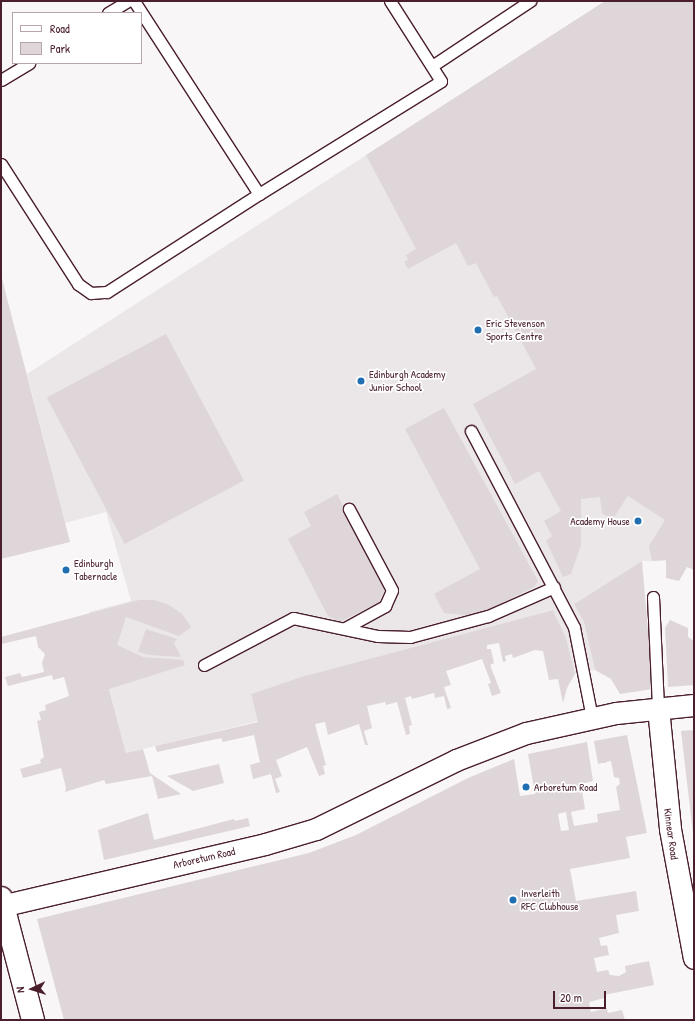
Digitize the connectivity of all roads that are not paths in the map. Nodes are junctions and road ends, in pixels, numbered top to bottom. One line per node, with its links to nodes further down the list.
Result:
1 (128, 1): 5 (lane)
2 (134, 1): 6 (lane)
3 (390, 1): 9 (lane)
4 (530, 1): 9 (lane)
5 (110, 12)
6 (141, 12)
7 (142, 13): 12 (lane)
8 (27, 64): 10 (lane)
9 (432, 66): 12 (lane)
10 (1, 80)
11 (1, 164): 12 (lane)
12 (259, 194)
13 (471, 431): 15 (lane)
14 (350, 509): 17 (lane)
15 (554, 587): 17 (lane); 21 (lane)
16 (653, 597): 20 (lane)
17 (345, 628): 18 (lane)
18 (204, 665)
19 (694, 705): 20 (street, Arboretum Road)
20 (658, 708): 21 (street, Arboretum Road); 23 (street, Kinnear Road)
21 (592, 718): 22 (street, Arboretum Road)
22 (2, 903): 25 (main road)
23 (689, 908): 24 (street, Kinnear Road)
24 (694, 958)
25 (33, 1020)

